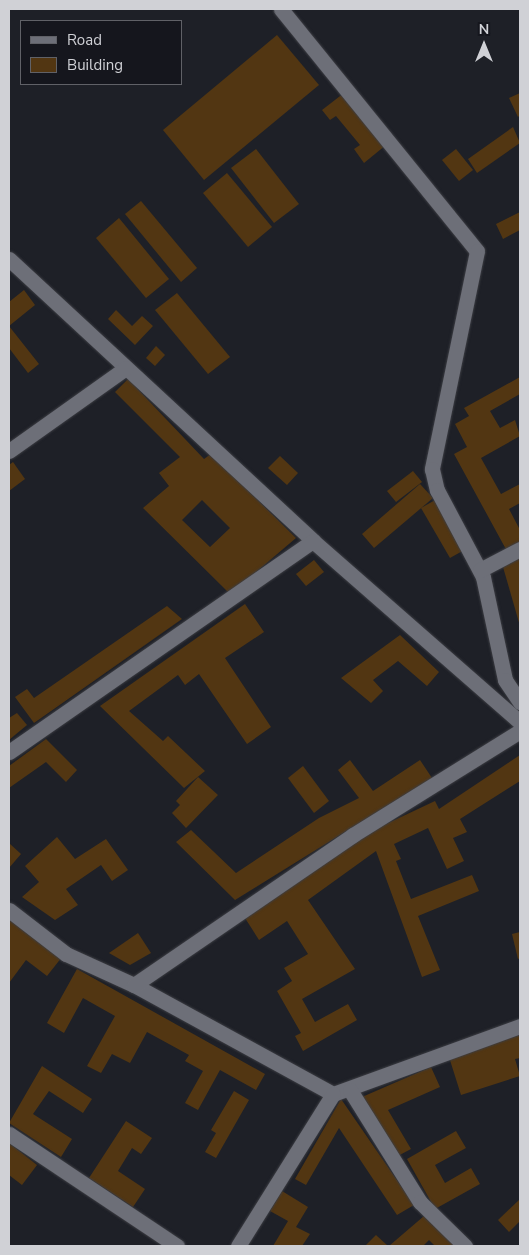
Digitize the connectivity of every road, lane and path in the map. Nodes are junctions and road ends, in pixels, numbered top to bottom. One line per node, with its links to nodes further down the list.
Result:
1 (281, 9): 7 (street)
2 (9, 259): 3 (street)
3 (126, 368): 4 (street); 5 (street)
4 (9, 451)
5 (313, 541): 9 (street); 11 (street)
6 (520, 549): 7 (street)
7 (480, 570): 8 (street)
8 (520, 702)
9 (520, 722)
10 (520, 731): 13 (street)
11 (9, 752)
12 (9, 910): 13 (street)
13 (134, 985): 16 (street)
14 (520, 1026): 15 (street)
15 (350, 1090): 16 (street); 20 (street)
16 (333, 1094): 19 (street)
17 (9, 1134): 18 (street)
18 (177, 1246)
19 (238, 1246)
20 (465, 1246)

